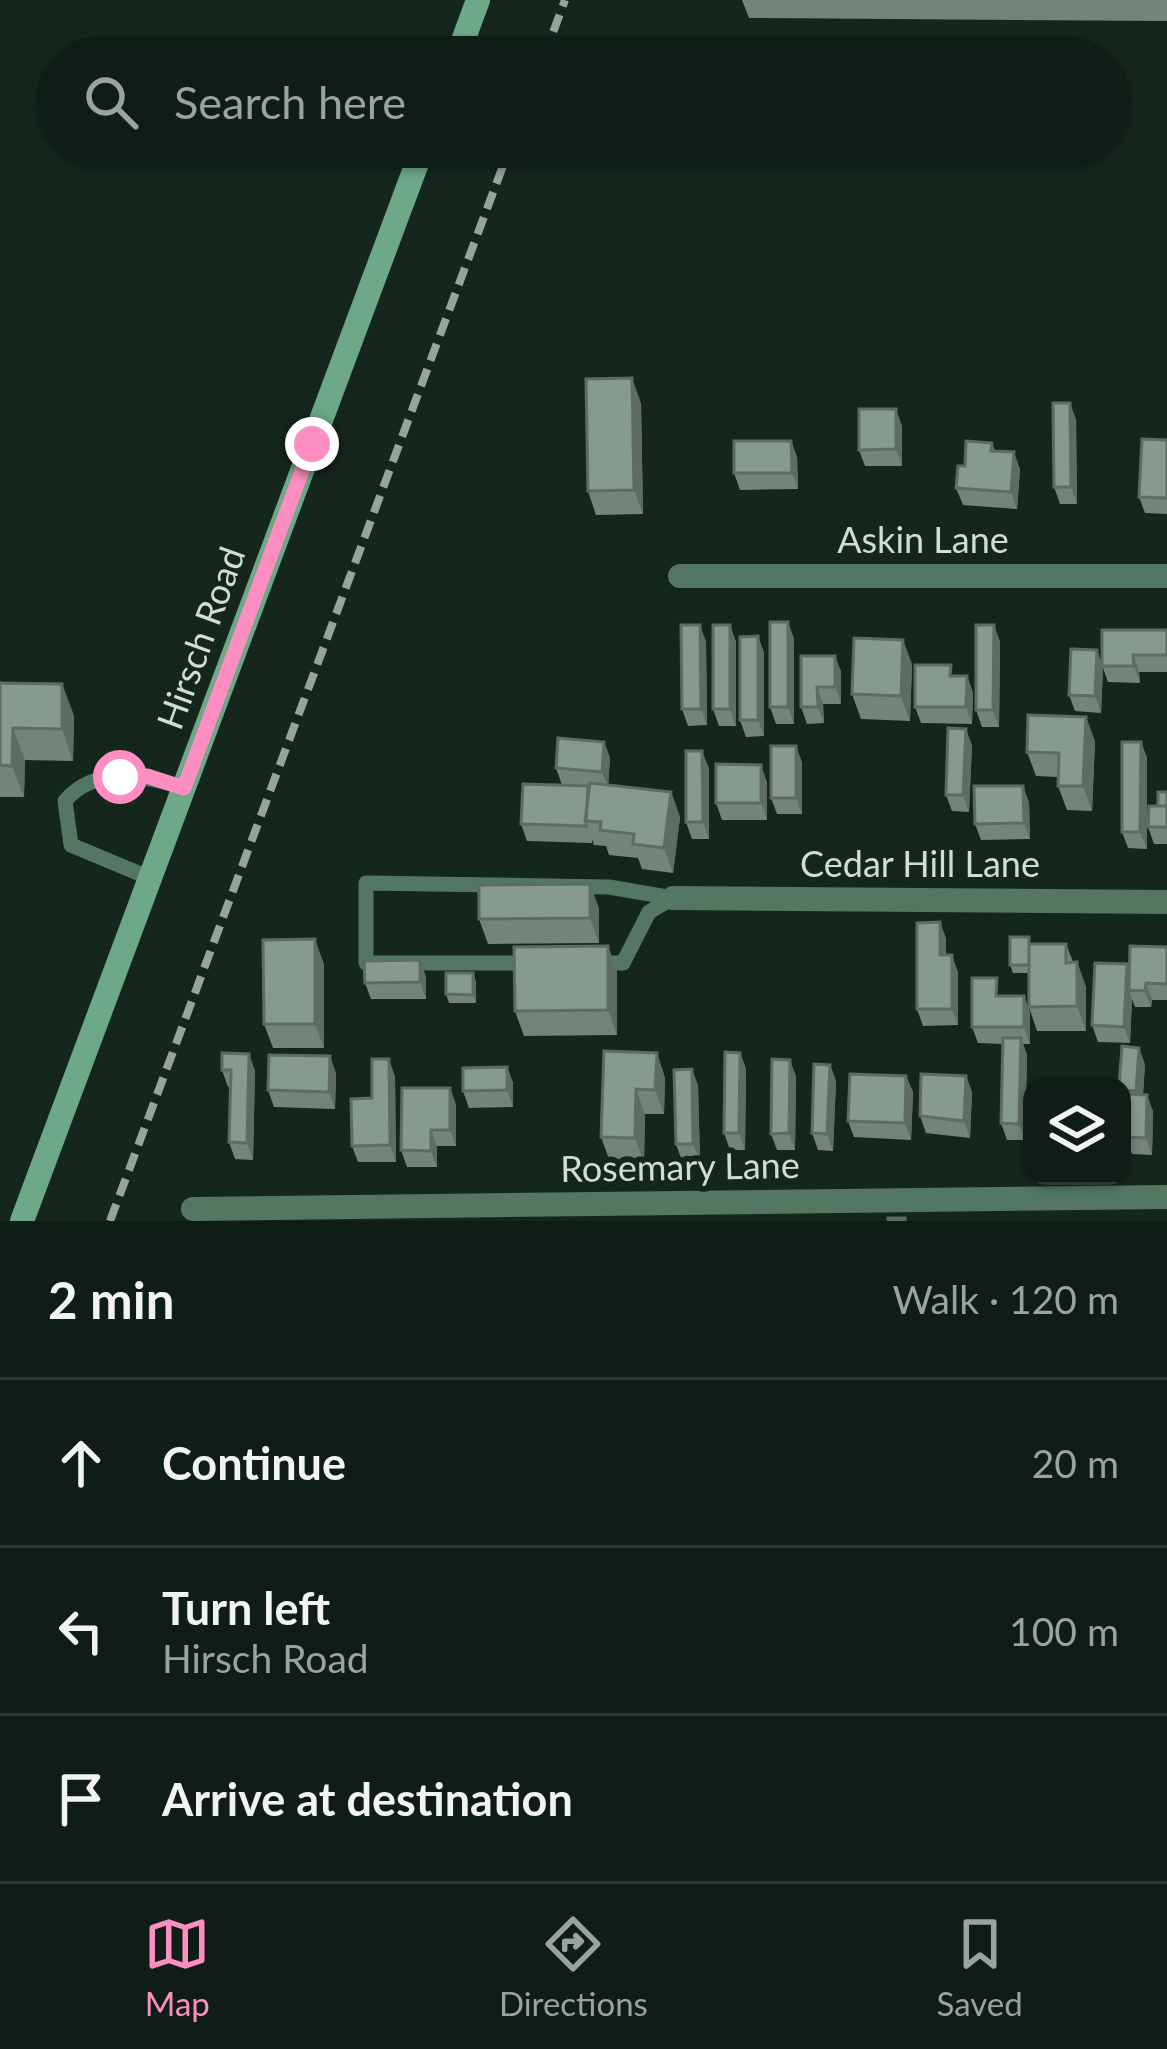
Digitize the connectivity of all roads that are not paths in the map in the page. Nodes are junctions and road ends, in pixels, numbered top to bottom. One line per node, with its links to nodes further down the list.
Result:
1 (478, 0): 2 (main road)
2 (465, 36)
3 (415, 168): 6 (main road, Hirsch Road)
4 (680, 576): 5 (street, Askin Lane)
5 (1167, 576)
6 (184, 788): 7 (main road, Hirsch Road); 7 (lane)
7 (150, 878): 12 (main road, Hirsch Road)
8 (673, 898): 8 (lane); 9 (street, Cedar Hill Lane)
9 (1167, 902)
10 (1167, 1197): 11 (street, Rosemary Lane)
11 (194, 1209)
12 (22, 1221)

